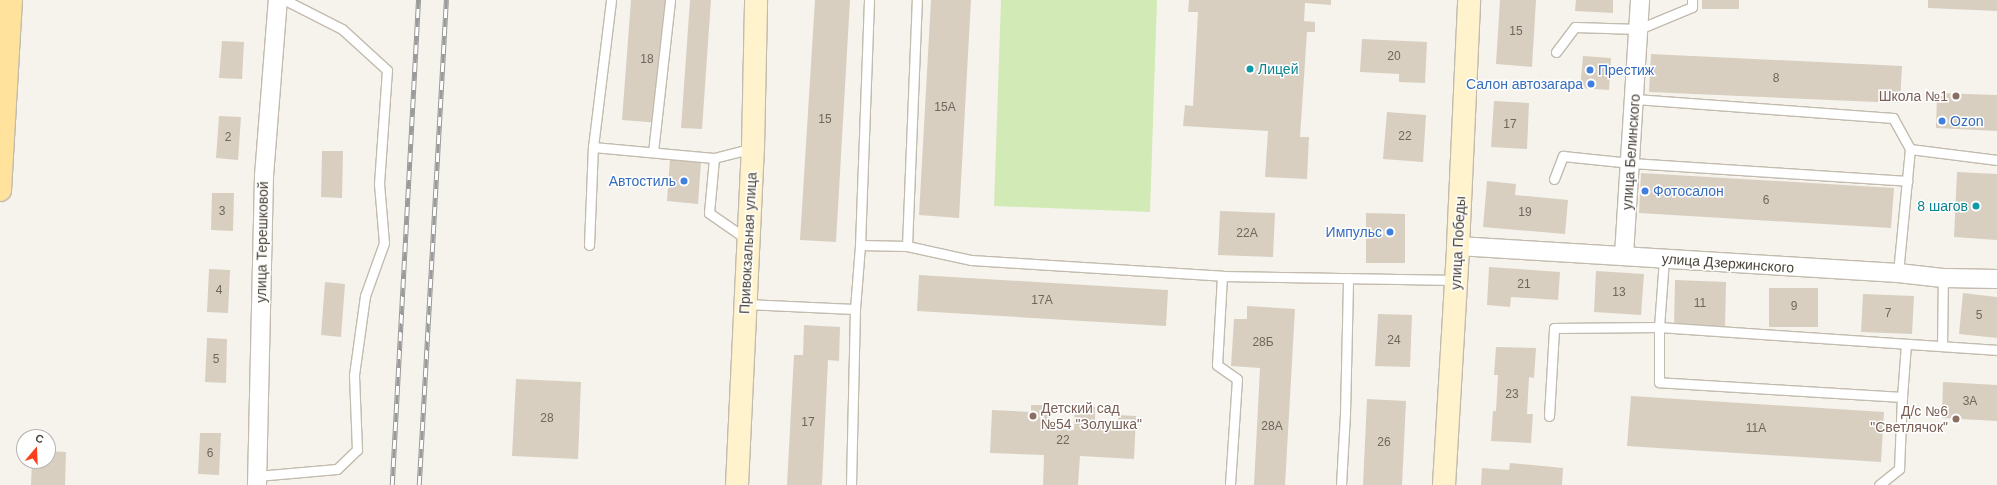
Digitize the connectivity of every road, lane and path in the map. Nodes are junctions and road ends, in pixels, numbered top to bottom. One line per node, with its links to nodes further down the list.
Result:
1 (11, 0): 24 (main road)
2 (278, 0): 46 (street, улица Терешковой)
3 (285, 0): 46 (lane)
4 (611, 0): 15 (lane)
5 (670, 0): 18 (lane)
6 (756, 0): 16 (street, Привокзальная улица)
7 (869, 0): 27 (lane)
8 (917, 0): 28 (lane)
9 (1469, 0): 29 (street, улица Победы)
10 (1640, 0): 12 (street, улица Белинского)
11 (1692, 0): 12 (lane)
12 (1639, 30): 13 (lane); 14 (street, улица Белинского)
13 (1556, 52)
14 (1635, 99): 17 (lane); 21 (street, улица Белинского)
15 (594, 147): 18 (lane); 26 (lane)
16 (753, 148): 19 (lane); 25 (street, Привокзальная улица)
17 (1910, 150): 20 (lane); 23 (lane)
18 (653, 152): 19 (lane)
19 (714, 158): 25 (lane)
20 (1997, 160)
21 (1631, 162): 22 (lane); 23 (lane); 30 (street, улица Белинского)
22 (1554, 179)
23 (1907, 181): 32 (lane)
24 (0, 190)
25 (748, 240): 38 (street, Привокзальная улица)
26 (589, 245)
27 (860, 245): 28 (lane); 39 (lane)
28 (907, 246): 33 (lane)
29 (1458, 246): 30 (street, улица Дзержинского); 37 (street, улица Победы)
30 (1624, 255): 31 (street, улица Дзержинского)
31 (1664, 259): 32 (street, улица Дзержинского); 40 (lane)
32 (1898, 273): 35 (street, улица Дзержинского)
33 (1222, 276): 34 (lane); 49 (lane)
34 (1348, 278): 37 (lane); 50 (lane)
35 (1943, 278): 36 (street, улица Дзержинского); 42 (lane)
36 (1997, 279)
37 (1456, 280): 51 (street, улица Победы)
38 (745, 304): 39 (lane); 47 (street, Привокзальная улица)
39 (855, 309): 48 (lane)
40 (1659, 327): 41 (lane); 44 (lane); 45 (lane)
41 (1906, 344): 42 (lane); 44 (lane)
42 (1942, 346): 43 (lane)
43 (1997, 350)
44 (1902, 397): 52 (lane)
45 (1549, 416)
46 (257, 480)
47 (737, 485)
48 (851, 485)
49 (1230, 485)
50 (1341, 485)
51 (1444, 485)
52 (1879, 485)

